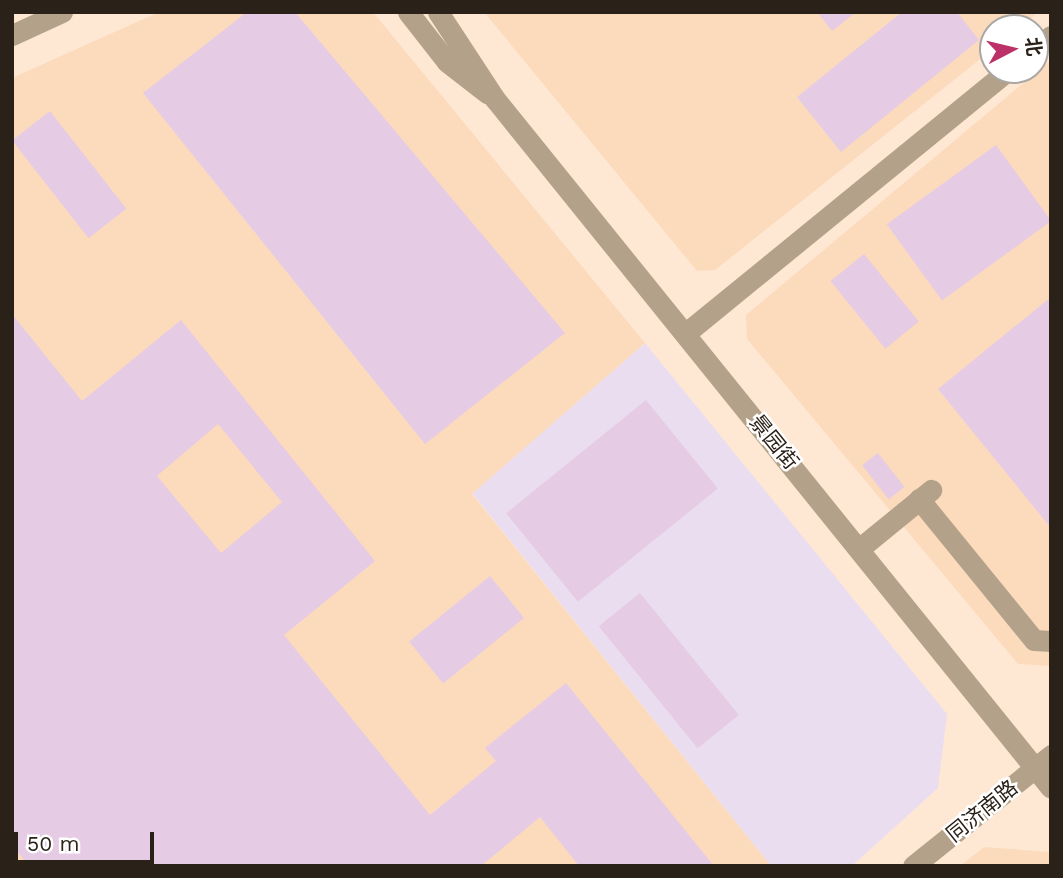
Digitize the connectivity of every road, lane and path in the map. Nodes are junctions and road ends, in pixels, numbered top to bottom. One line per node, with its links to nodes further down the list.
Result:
1 (62, 12): 4 (street)
2 (408, 12): 6 (street, 景园街)
3 (438, 12): 6 (street, 景园街)
4 (12, 35)
5 (992, 84): 7 (street)
6 (495, 99): 7 (street, 景园街)
7 (686, 333): 8 (street, 景园街)
8 (860, 548): 9 (street); 10 (street, 景园街)
9 (1051, 641)
10 (1043, 762): 11 (street, 景园街); 12 (street, 同济南路)
11 (1051, 788)
12 (913, 866)

